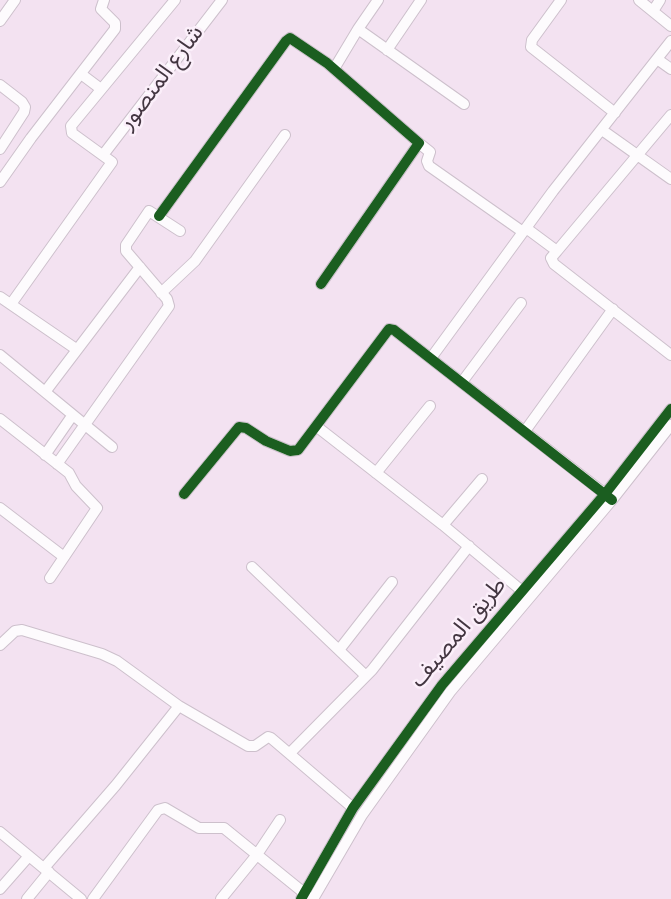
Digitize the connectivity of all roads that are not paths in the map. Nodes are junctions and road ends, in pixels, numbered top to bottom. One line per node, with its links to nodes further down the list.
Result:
1 (15, 0): 11 (street)
2 (104, 0): 19 (street)
3 (175, 0): 21 (street)
4 (222, 0): 29 (street, شارع المنصور)
5 (378, 0): 13 (street)
6 (421, 0): 15 (street)
7 (561, 0): 23 (street)
8 (639, 0): 10 (street)
9 (660, 0): 10 (street)
10 (653, 11): 12 (street)
11 (0, 21)
12 (671, 26)
13 (358, 29): 15 (street); 17 (street)
14 (671, 41): 16 (street)
15 (387, 50): 22 (street)
16 (657, 59): 18 (street); 23 (street)
17 (334, 69): 27 (street); 33 (street)
18 (671, 69)
19 (81, 74): 21 (street); 32 (street)
20 (0, 85): 28 (street)
21 (101, 89): 29 (street)
22 (464, 104)
23 (615, 113): 25 (street)
24 (671, 115): 30 (street)
25 (601, 130): 30 (street); 34 (street)
26 (285, 135): 39 (street)
27 (419, 144): 34 (street); 38 (street)
28 (0, 149)
29 (103, 155): 42 (street)
30 (637, 155): 31 (street); 36 (street)
31 (671, 179)
32 (0, 182)
33 (159, 216): 35 (street); 37 (street)
34 (525, 230): 36 (street); 47 (street)
35 (180, 231)
36 (557, 251): 43 (street)
37 (140, 267): 39 (street); 44 (street)
38 (321, 284)
39 (162, 293): 55 (street)
40 (0, 297): 42 (street)
41 (521, 303): 48 (street)
42 (11, 304): 44 (street)
43 (613, 309): 46 (street); 57 (street)
44 (76, 349): 49 (street)
45 (0, 355): 49 (street)
46 (671, 355)
47 (431, 358): 48 (street); 56 (street)
48 (462, 382): 57 (street)
49 (45, 393): 52 (street)
50 (430, 406): 61 (street)
51 (671, 409): 64 (street, طريق المصيف)
52 (72, 416): 55 (street); 59 (street)
53 (0, 419): 59 (street)
54 (671, 425): 64 (street, طريق المصيف)
55 (84, 426): 58 (street); 60 (street)
56 (316, 426): 61 (street); 63 (street)
57 (525, 431): 64 (street)
58 (112, 447)
59 (45, 455): 60 (street)
60 (57, 464): 68 (street)
61 (376, 473): 66 (street)
62 (482, 479): 66 (street)
63 (184, 494)
64 (609, 497): 72 (street, طريق المصيف); 87 (street, طريق المصيف)
65 (0, 508): 68 (street)
66 (443, 525): 67 (street)
67 (469, 546): 72 (street); 75 (street)
68 (64, 557): 70 (street)
69 (252, 568): 74 (street)
70 (50, 578)
71 (392, 582): 74 (street)
72 (522, 591): 78 (street, طريق المصيف)
73 (0, 645): 76 (street)
74 (339, 650): 75 (street)
75 (366, 676): 77 (street)
76 (179, 706): 77 (street); 83 (street)
77 (290, 753): 78 (street)
78 (353, 807): 87 (street, طريق المصيف)
79 (280, 820): 82 (street)
80 (0, 832): 81 (street)
81 (29, 856): 83 (street); 84 (street)
82 (256, 856): 86 (street); 87 (street); 91 (street)
83 (46, 870): 85 (street); 88 (street)
84 (0, 889)
85 (70, 890): 89 (street); 90 (street)
86 (96, 898)
87 (308, 898)
88 (27, 899)
89 (62, 899)
90 (81, 899)
91 (221, 899)

